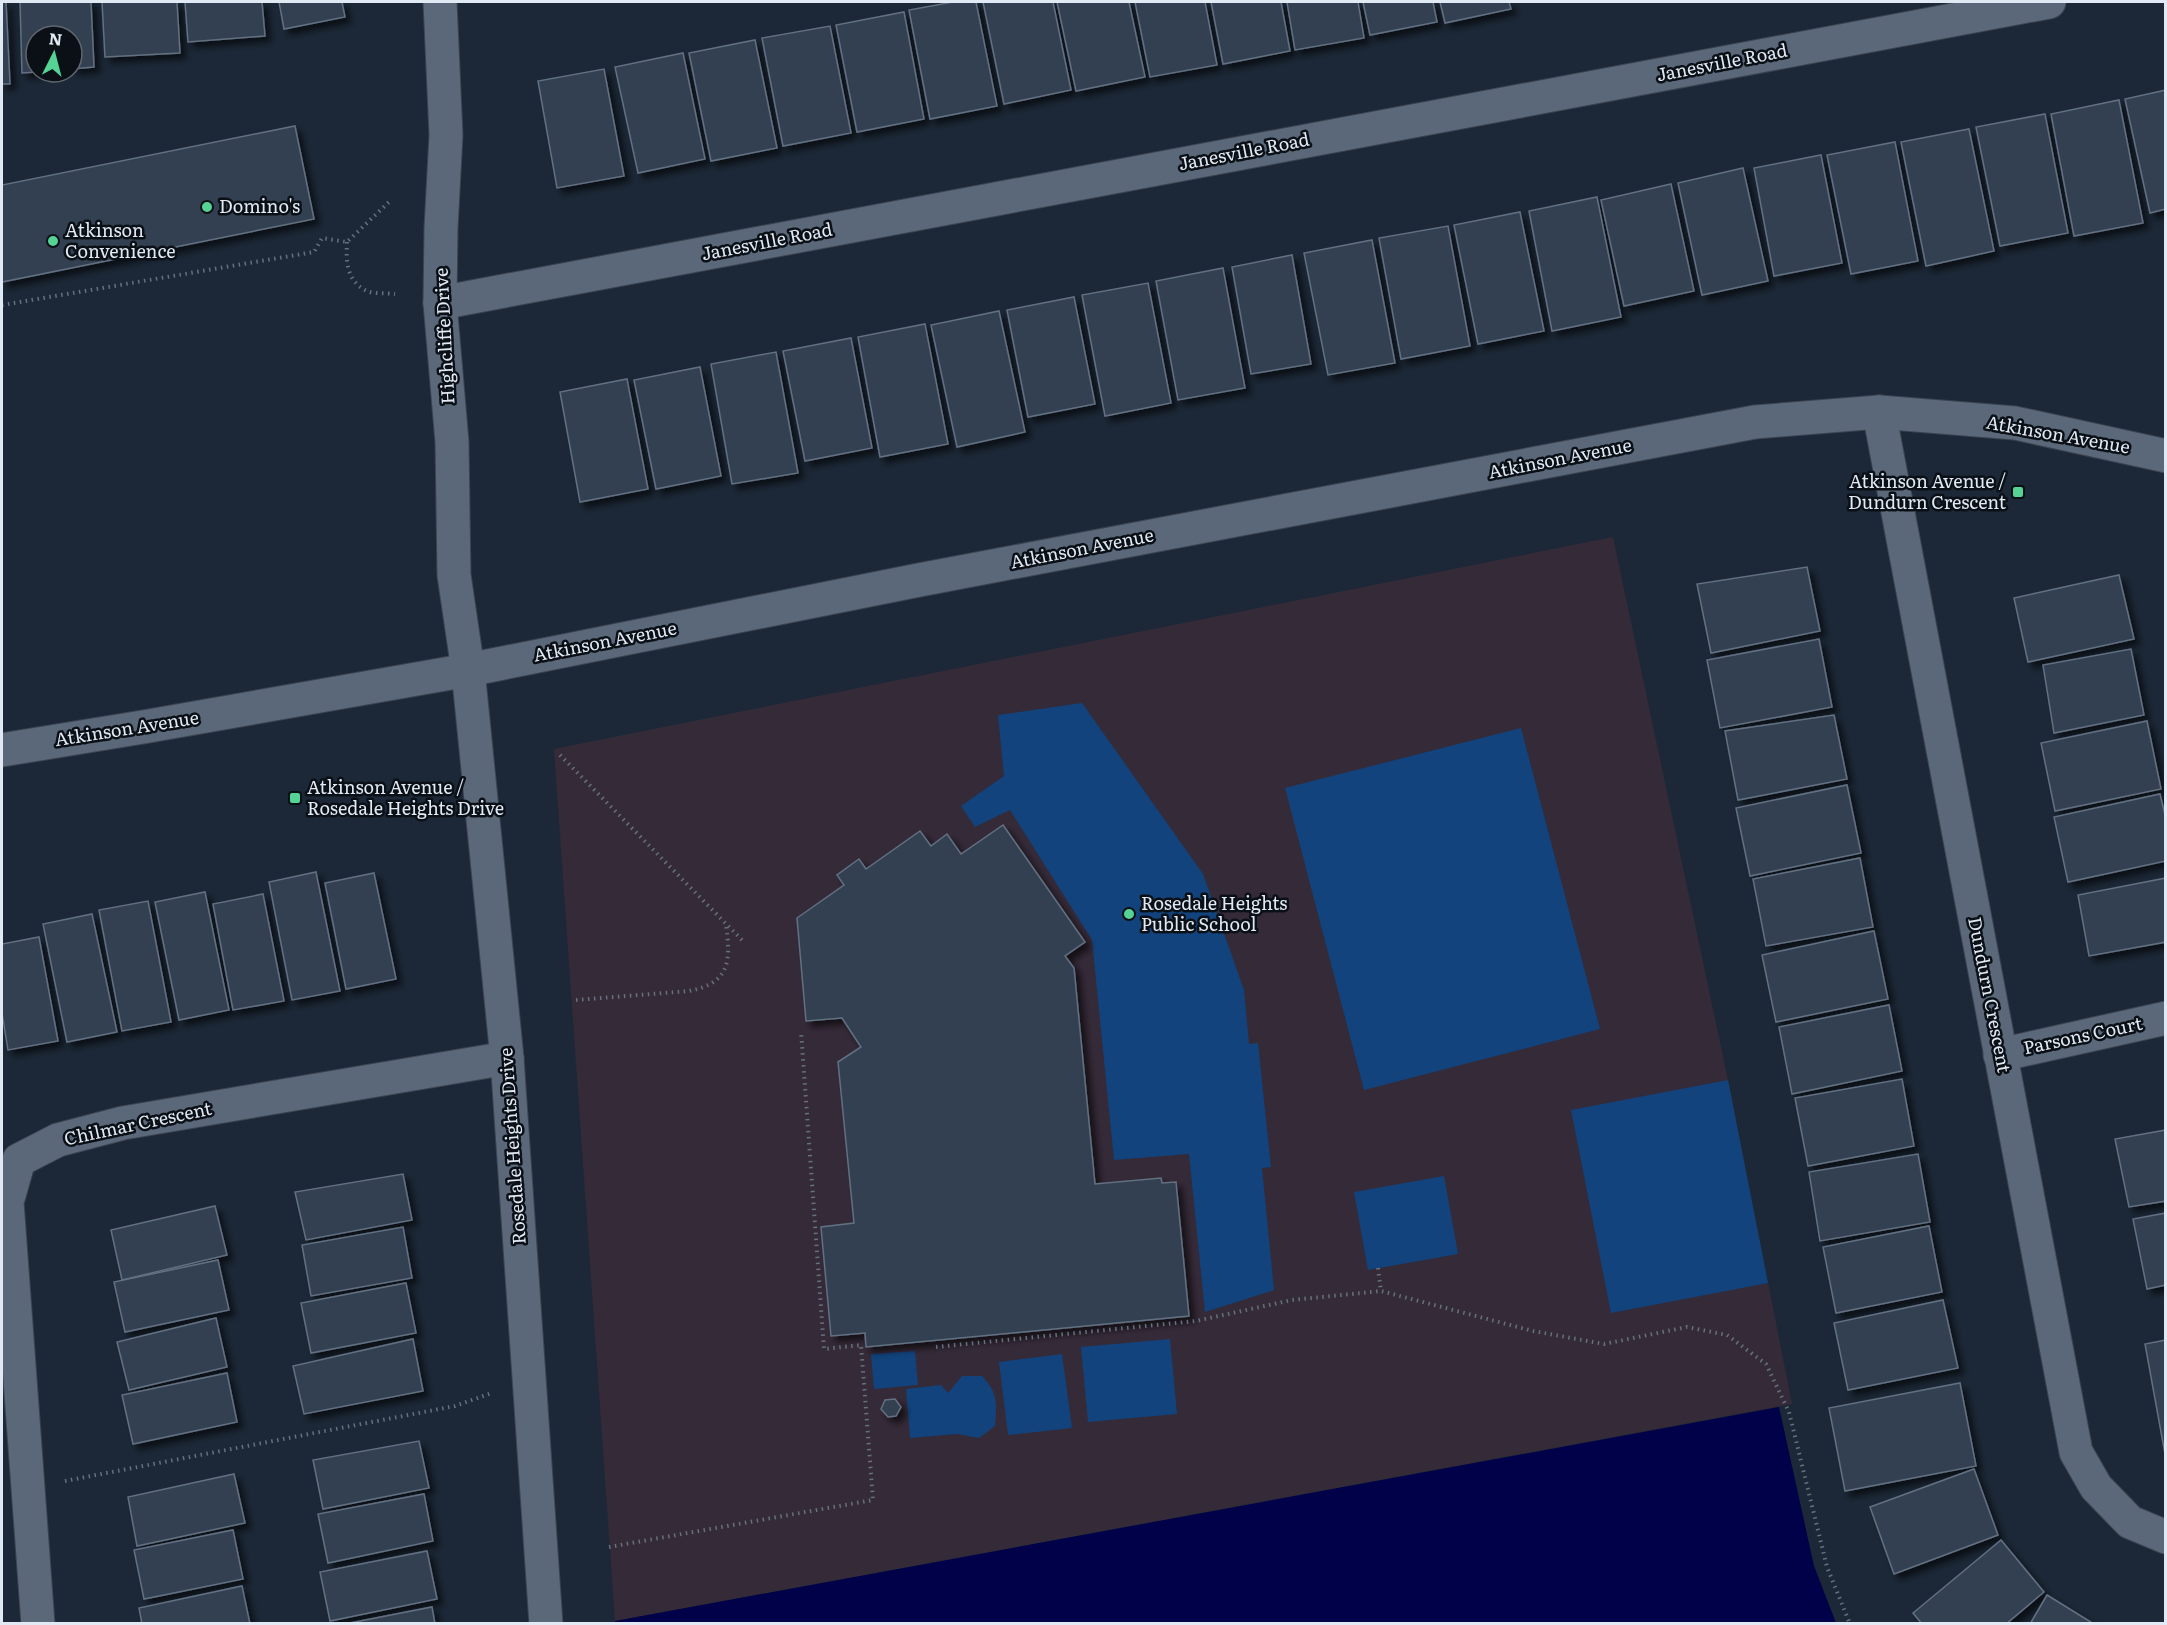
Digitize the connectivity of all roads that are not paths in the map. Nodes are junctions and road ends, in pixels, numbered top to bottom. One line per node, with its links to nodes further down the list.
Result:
1 (440, 2): 3 (street, Highcliffe Drive)
2 (2049, 2): 3 (street, Janesville Road)
3 (440, 303): 6 (street, Highcliffe Drive)
4 (1879, 412): 5 (street, Atkinson Avenue); 6 (street, Atkinson Avenue); 9 (street, Dundurn Crescent)
5 (2166, 456)
6 (468, 670): 7 (street, Atkinson Avenue); 10 (street, Rosedale Heights Drive)
7 (2, 750)
8 (2166, 1018): 9 (street, Parsons Court)
9 (2000, 1055): 11 (street, Dundurn Crescent)
10 (507, 1058): 12 (street, Chilmar Crescent); 13 (street, Rosedale Heights Drive)
11 (2166, 1537)
12 (38, 1623)
13 (546, 1623)

